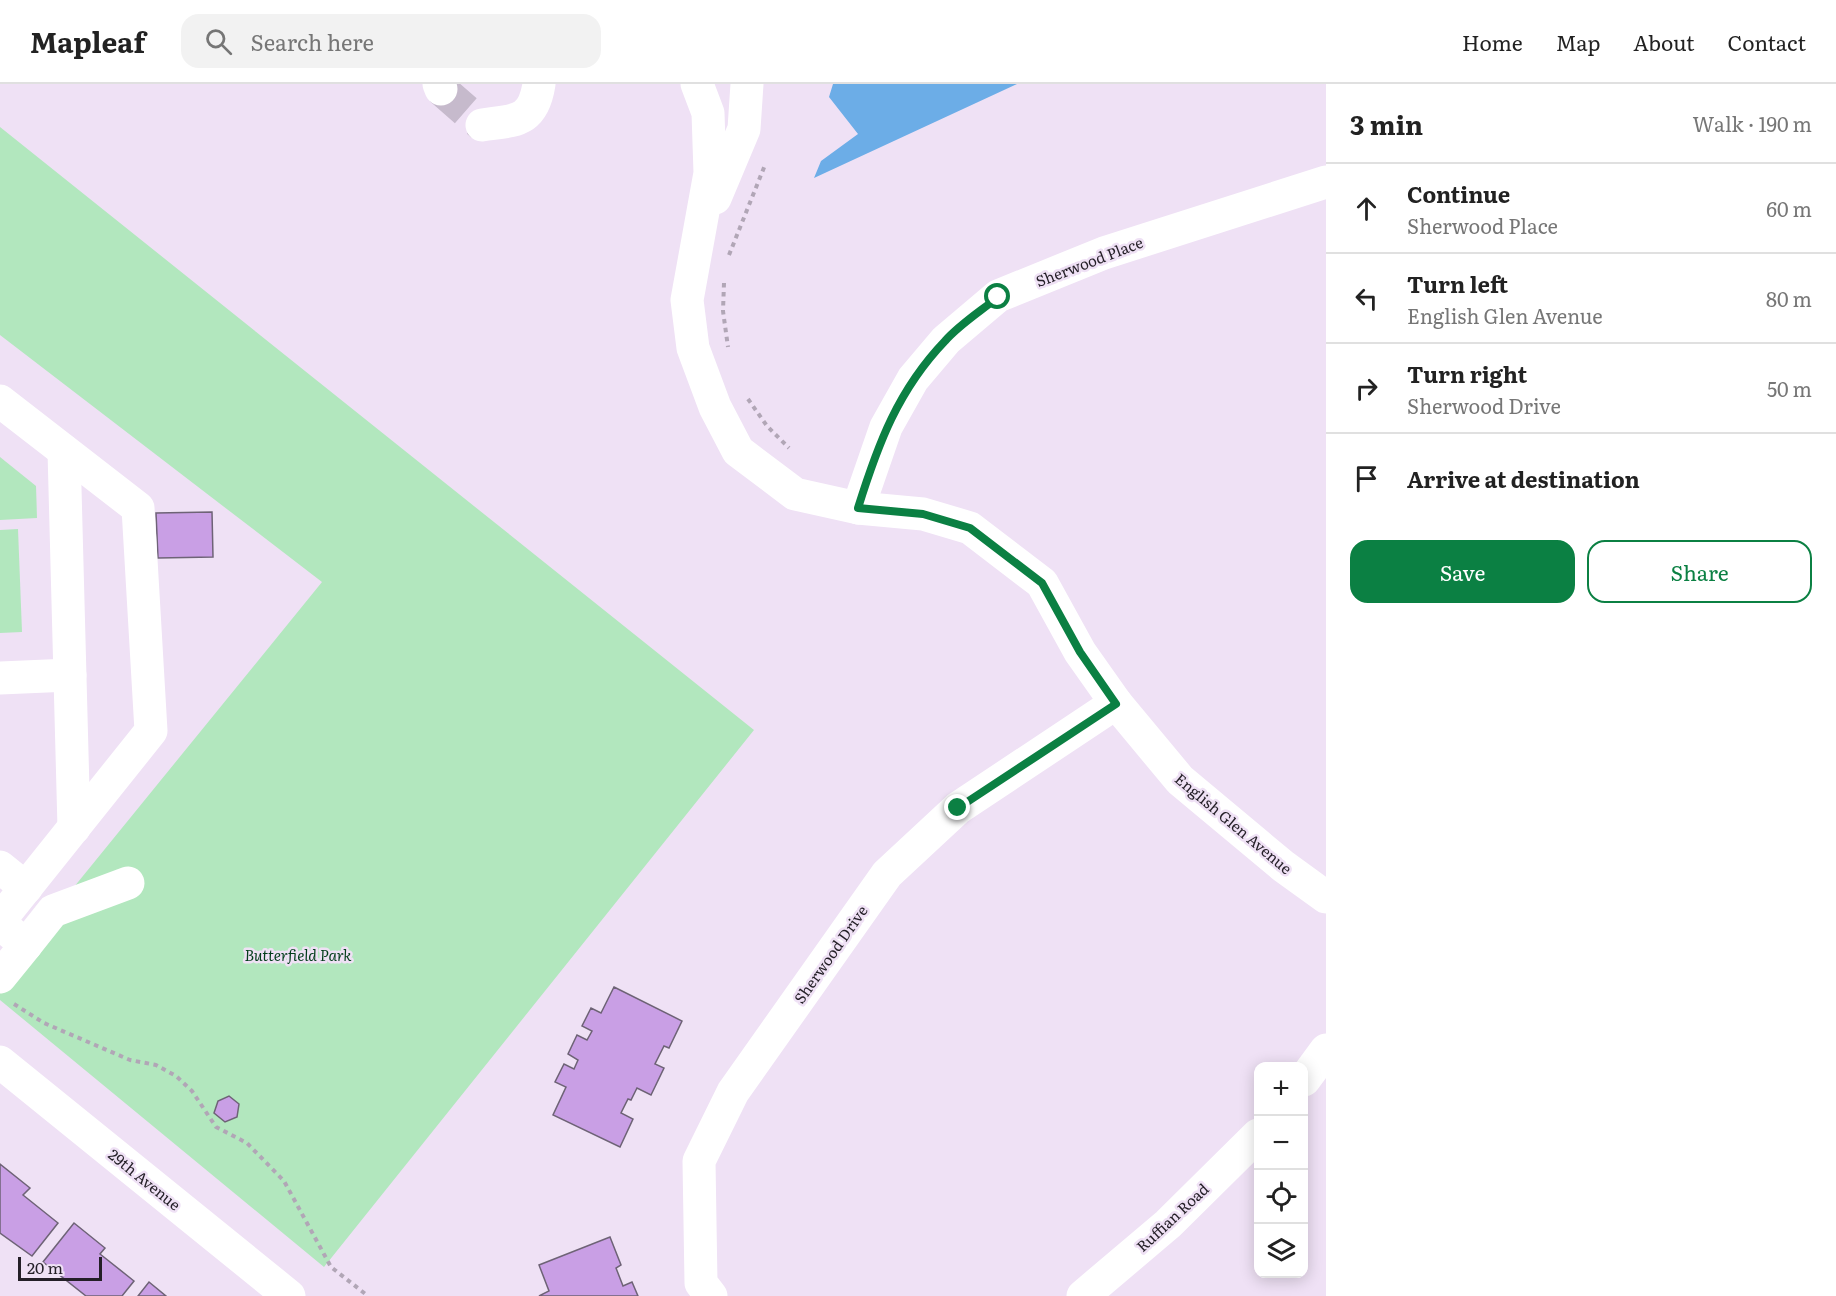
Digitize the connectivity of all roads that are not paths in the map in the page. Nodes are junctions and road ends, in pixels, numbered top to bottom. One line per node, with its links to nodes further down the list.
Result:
1 (539, 84): 4 (street)
2 (697, 84): 6 (street, English Glen Avenue)
3 (747, 84): 6 (street, English Glen Avenue)
4 (482, 124)
5 (1326, 182): 9 (street, Sherwood Place)
6 (699, 238): 9 (street, English Glen Avenue)
7 (0, 401): 8 (street)
8 (64, 451): 10 (street); 13 (street)
9 (858, 508): 12 (street, English Glen Avenue)
10 (70, 675): 11 (street); 13 (street)
11 (0, 678)
12 (1116, 704): 17 (street, English Glen Avenue); 26 (street, Sherwood Drive)
13 (74, 828): 16 (street)
14 (0, 867): 16 (street)
15 (128, 883): 19 (street)
16 (26, 888): 18 (street)
17 (1326, 897)
18 (0, 922): 19 (street)
19 (26, 945): 20 (street)
20 (3, 988)
21 (1326, 1050): 23 (street)
22 (0, 1062): 25 (street, 29th Avenue)
23 (1308, 1075)
24 (1254, 1139): 27 (street, Ruffian Road)
25 (289, 1296)
26 (711, 1296)
27 (1083, 1296)

